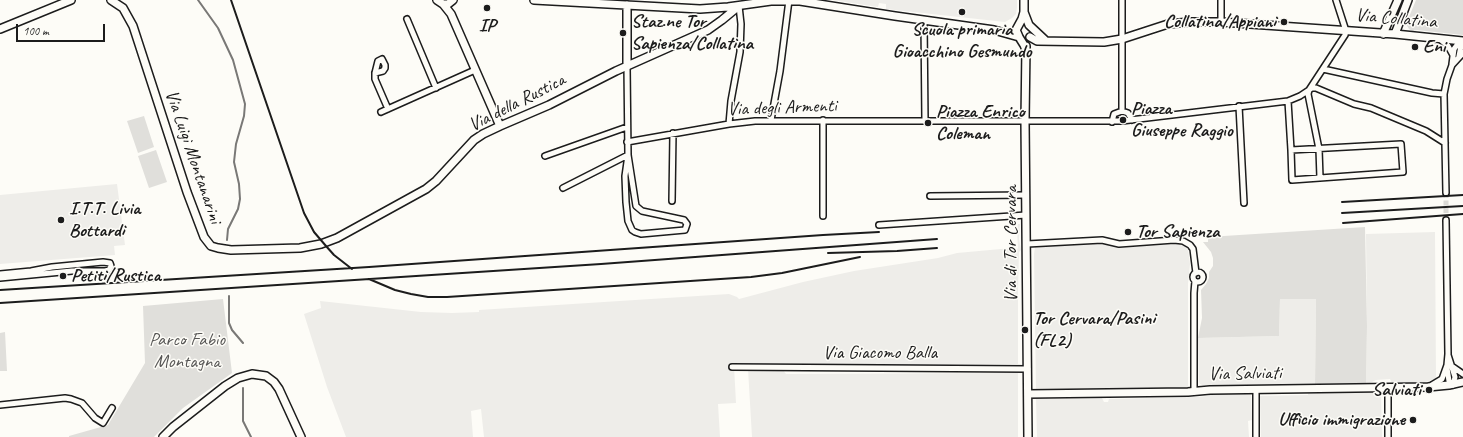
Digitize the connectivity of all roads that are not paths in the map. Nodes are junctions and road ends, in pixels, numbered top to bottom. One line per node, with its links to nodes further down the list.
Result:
1 (71, 0): 22 (street)
2 (111, 0): 76 (street, Via Luigi Montanarini)
3 (534, 0): 13 (street)
4 (789, 0): 14 (street); 18 (street); 50 (street)
5 (1024, 0): 15 (street)
6 (1122, 0): 30 (street)
7 (1221, 0): 19 (street)
8 (1336, 0): 24 (street)
9 (1398, 0): 25 (street)
10 (1408, 0): 26 (street)
11 (439, 1): 12 (street); 16 (street)
12 (452, 1): 16 (street)
13 (628, 5): 14 (street); 37 (street)
14 (739, 6): 37 (street, Via della Rustica); 55 (street)
15 (1024, 12): 20 (street); 21 (street)
16 (451, 14): 39 (street)
17 (407, 19): 41 (street)
18 (924, 21): 23 (street); 52 (street)
19 (1221, 22): 24 (street, Via Collatina); 30 (street, Via Collatina)
20 (1019, 25): 21 (street); 23 (street); 27 (street)
21 (1030, 27): 28 (street); 31 (street)
22 (0, 29)
23 (994, 30): 27 (street)
24 (1346, 31): 25 (street, Via Collatina); 38 (street)
25 (1384, 34): 26 (street, Via Collatina)
26 (1395, 34): 29 (street, Via Collatina)
27 (1019, 38): 28 (street); 33 (street)
28 (1029, 38): 31 (street, Via Collatina); 33 (street, Via di Tor Cervara)
29 (1439, 38): 32 (street, Via Collatina); 35 (street)
30 (1122, 39): 31 (street, Via Collatina); 46 (street)
31 (1044, 40)
32 (1462, 42): 34 (street); 35 (street)
33 (1026, 50): 53 (street, Via di Tor Cervara)
34 (1461, 55): 36 (street)
35 (1453, 56): 36 (street)
36 (1452, 65): 43 (street)
37 (627, 66): 56 (street, Via della Rustica); 57 (street)
38 (1323, 69): 42 (street); 43 (street)
39 (475, 70): 41 (street); 56 (street)
40 (375, 74): 47 (street)
41 (436, 88): 47 (street)
42 (1309, 90): 44 (street); 60 (street); 61 (street)
43 (1444, 94): 60 (street)
44 (1288, 101): 45 (street); 62 (street)
45 (1239, 106): 49 (street); 71 (street)
46 (1122, 108): 49 (street); 54 (street)
47 (388, 110): 48 (street)
48 (381, 112)
49 (1134, 119): 54 (street)
50 (771, 120): 51 (street, Via degli Armenti); 55 (street, Via degli Armenti)
51 (823, 120): 52 (street, Via degli Armenti); 73 (street)
52 (925, 121): 53 (street)
53 (1025, 121): 54 (street); 68 (street, Via di Tor Cervara)
54 (1110, 122)
55 (729, 124): 58 (street, Via degli Armenti)
56 (500, 126): 76 (street, Via della Rustica)
57 (627, 127): 59 (street); 64 (street)
58 (673, 134): 59 (street, Via degli Armenti); 70 (street)
59 (628, 142): 63 (street)
60 (1445, 143): 67 (street)
61 (1319, 149): 62 (street); 65 (street); 65 (street)
62 (1291, 150): 65 (street)
63 (628, 155): 63 (street); 66 (street)
64 (545, 156)
65 (1320, 178)
66 (563, 188)
67 (1446, 193)
68 (1026, 195): 69 (street); 72 (street, Via di Tor Cervara)
69 (930, 196)
70 (672, 201)
71 (1244, 203)
72 (1026, 215): 75 (street); 77 (street, Via di Tor Cervara)
73 (823, 216)
74 (1446, 220): 82 (street)
75 (879, 225)
76 (321, 244)
77 (1027, 244): 78 (street); 86 (street, Via di Tor Cervara)
78 (1196, 273): 81 (street); 81 (street)
79 (0, 274): 80 (street)
80 (0, 278)
81 (1195, 281): 93 (street)
82 (1448, 354): 83 (street); 85 (street)
83 (1447, 365): 89 (street); 90 (street)
84 (732, 367): 86 (street, Via Giacomo Balla)
85 (1453, 367): 87 (street); 89 (street)
86 (1028, 369): 94 (street, Via di Tor Cervara)
87 (1463, 374)
88 (1463, 382): 89 (street, Via Salviati)
89 (1453, 384): 90 (street, Via Salviati)
90 (1428, 387): 91 (street, Via Salviati)
91 (1388, 388): 92 (street, Via Salviati); 101 (street)
92 (1256, 389): 93 (street, Via Salviati); 100 (street)
93 (1194, 392): 94 (street, Via Salviati)
94 (1028, 394): 99 (street, Via di Tor Cervara)
95 (0, 405): 96 (street)
96 (112, 408)
97 (163, 437): 98 (street)
98 (301, 437)
99 (1028, 437)
100 (1256, 437)
101 (1388, 437)

